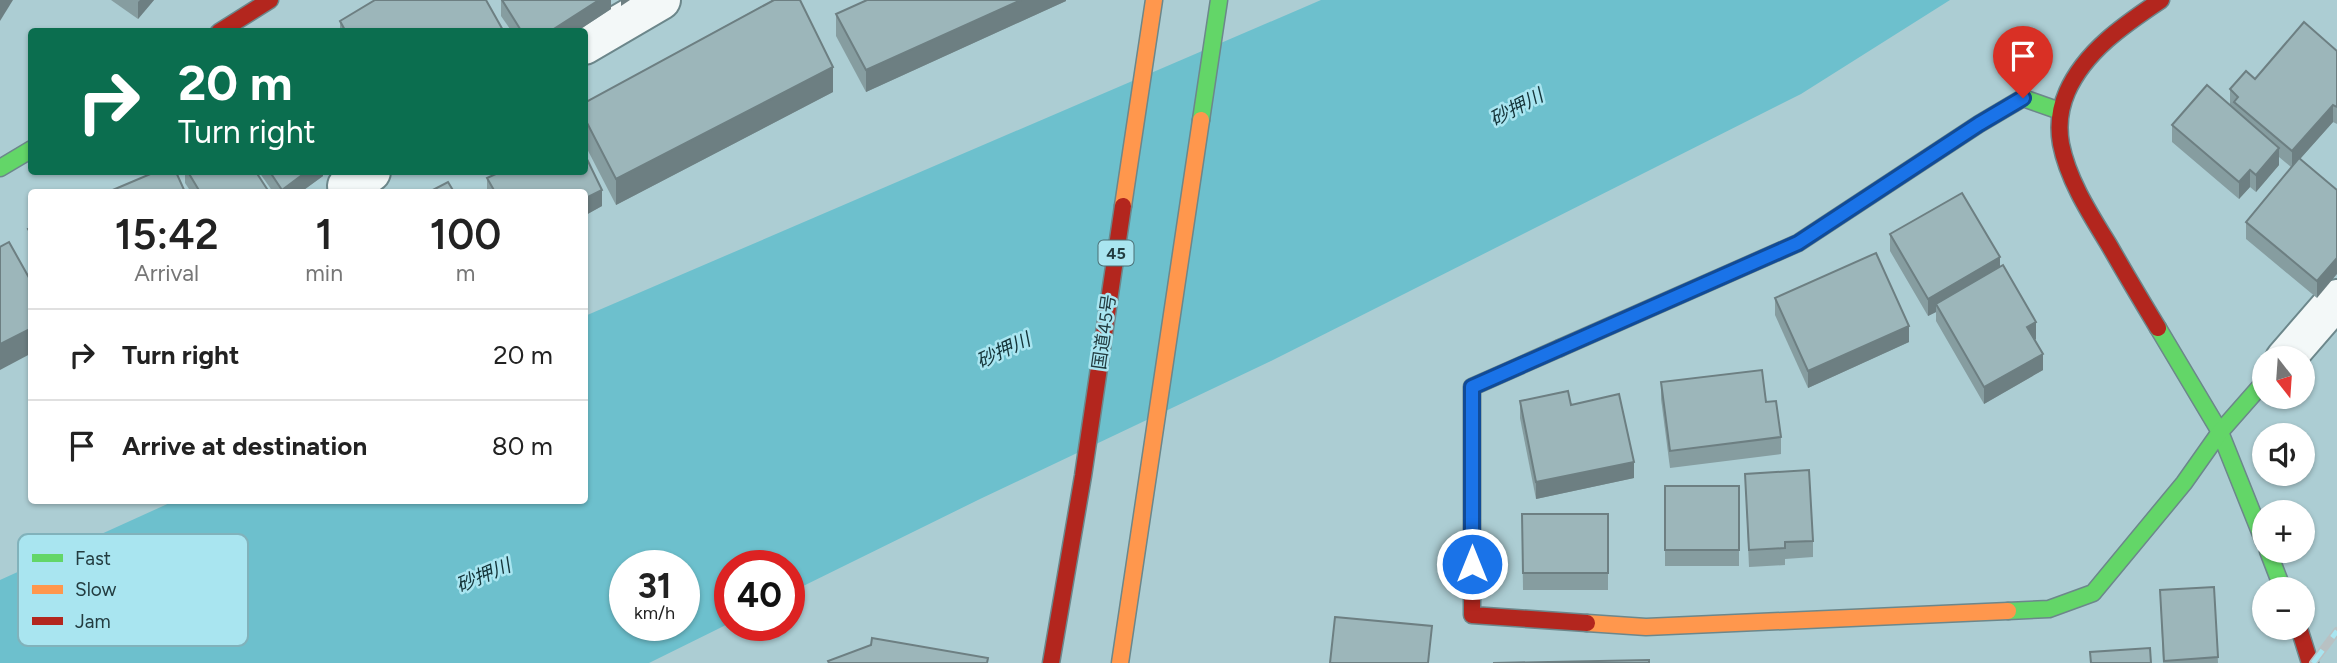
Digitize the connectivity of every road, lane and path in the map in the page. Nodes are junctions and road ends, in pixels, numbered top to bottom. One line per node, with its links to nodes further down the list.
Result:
1 (270, 0): 6 (main road)
2 (661, 0): 7 (street)
3 (1154, 0): 17 (main road, 国道45号 / 45)
4 (2161, 0): 8 (main road)
5 (1219, 1): 18 (main road)
6 (225, 28)
7 (588, 43)
8 (2060, 111): 14 (main road); 14 (main road)
9 (28, 151): 10 (main road)
10 (0, 168)
11 (2337, 299): 12 (street)
12 (2296, 346)
13 (2252, 396): 14 (main road)
14 (2220, 432): 15 (main road)
15 (2252, 512)
16 (2303, 640): 19 (main road)
17 (1051, 663)
18 (1120, 663)
19 (2310, 663)

